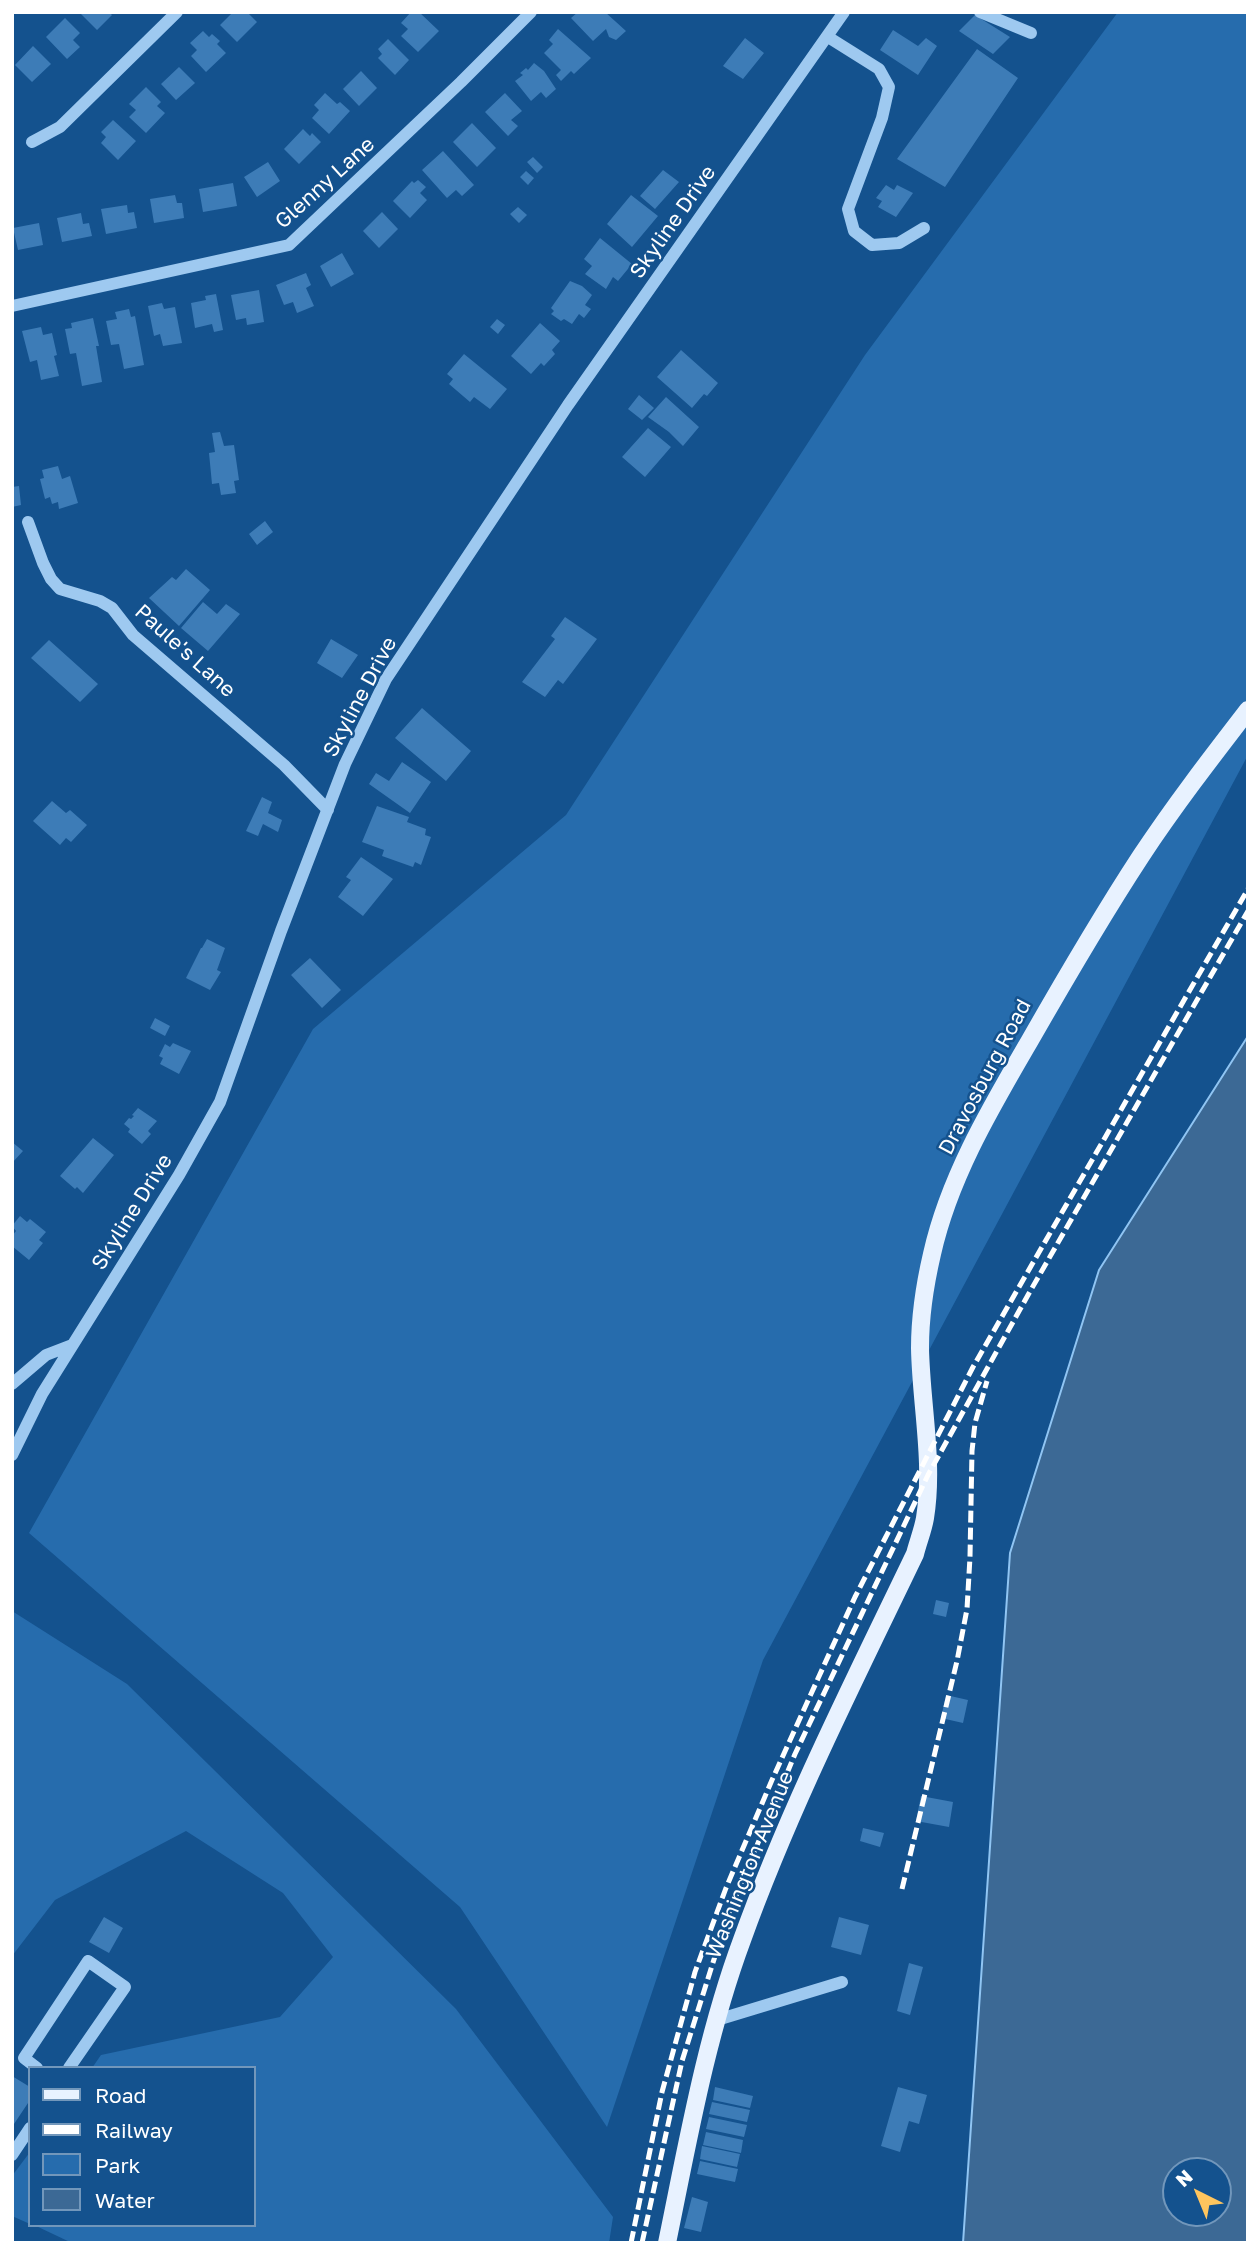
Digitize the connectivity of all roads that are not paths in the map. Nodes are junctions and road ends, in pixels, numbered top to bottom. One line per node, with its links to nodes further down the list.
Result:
1 (177, 12): 7 (street)
2 (531, 12): 9 (street, Glenny Lane)
3 (844, 12): 6 (street, Skyline Drive)
4 (980, 12): 5 (street)
5 (1031, 33)
6 (828, 37): 8 (street); 12 (street, Skyline Drive)
7 (32, 142)
8 (924, 228)
9 (12, 306)
10 (28, 522): 12 (street, Paule's Lane)
11 (1248, 710): 16 (main road, Dravosburg Road)
12 (328, 810): 13 (street, Skyline Drive)
13 (72, 1345): 14 (street); 15 (street, Skyline Drive)
14 (12, 1384)
15 (12, 1455)
16 (925, 1520): 18 (main road, Washington Avenue)
17 (842, 1982): 18 (street)
18 (717, 2020): 23 (main road, Washington Avenue)
19 (34, 2066): 20 (street)
20 (70, 2066)
21 (28, 2131): 22 (street)
22 (12, 2155)
23 (667, 2243)

